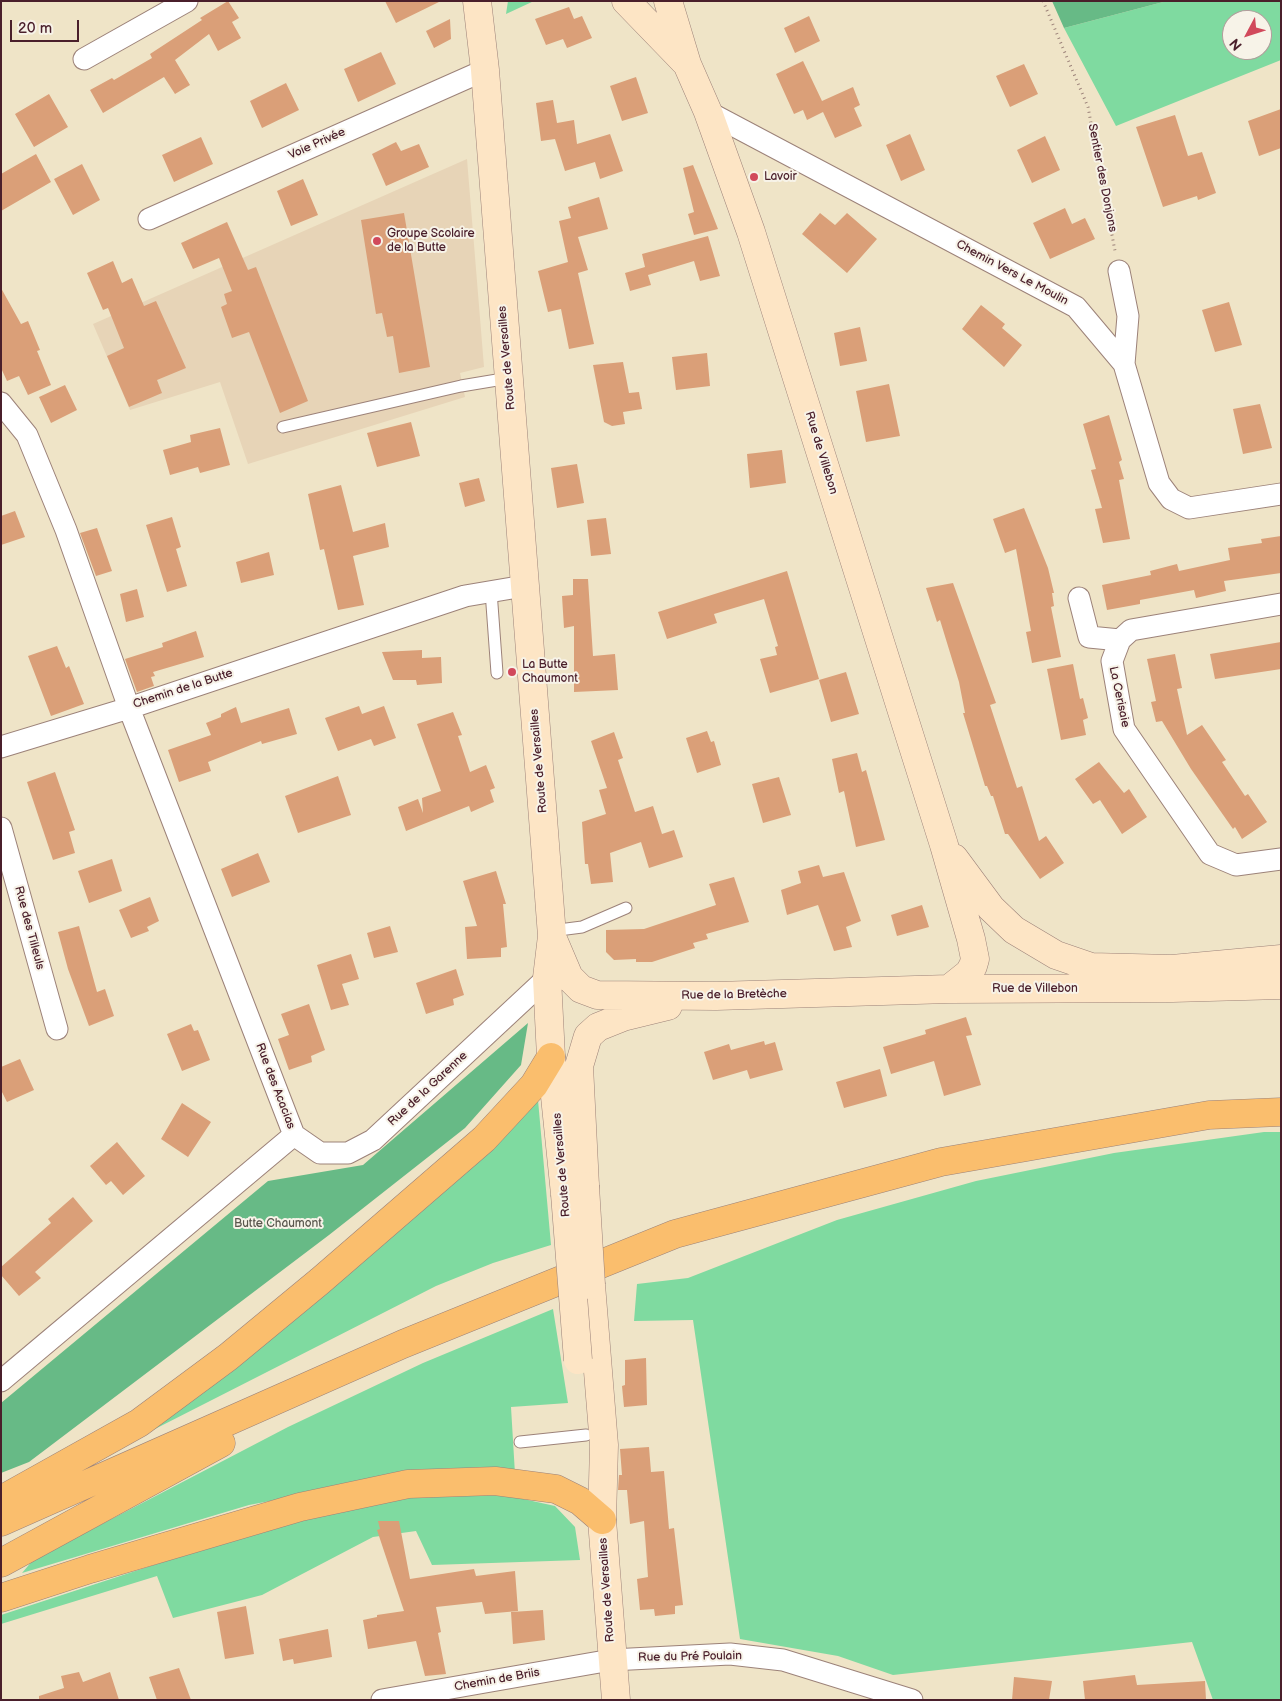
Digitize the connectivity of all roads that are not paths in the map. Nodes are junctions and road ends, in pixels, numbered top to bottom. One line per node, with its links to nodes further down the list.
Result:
1 (187, 1): 5 (street)
2 (626, 1): 6 (main road)
3 (668, 1): 6 (main road)
4 (482, 9): 7 (main road, Route de Versailles)
5 (84, 59)
6 (687, 64): 8 (main road, Rue de Villebon)
7 (485, 70): 9 (street, Voie Privée); 12 (main road, Route de Versailles)
8 (708, 112): 11 (street, Chemin Vers Le Moulin); 25 (main road, Rue de Villebon)
9 (149, 219)
10 (1119, 272): 11 (street)
11 (1124, 364): 15 (street, Chemin Vers Le Moulin)
12 (509, 378): 14 (lane); 16 (main road, Route de Versailles)
13 (1, 403): 22 (street, Chemin de la Butte)
14 (283, 427)
15 (1281, 494)
16 (524, 586): 17 (street, Chemin de la Butte); 28 (main road, Route de Versailles)
17 (491, 591): 21 (lane); 22 (street, Chemin de la Butte)
18 (1079, 598): 20 (street)
19 (1281, 604): 20 (street)
20 (1120, 640): 26 (street, La Cerisaie)
21 (497, 672)
22 (129, 708): 23 (street); 37 (street, Rue des Acacias)
23 (1, 747)
24 (1, 828): 34 (street, Rue des Tilleuls)
25 (944, 845): 29 (main road, Rue de Villebon); 32 (main road, Rue de Villebon)
26 (1281, 859)
27 (626, 908): 28 (lane)
28 (551, 933): 30 (main road, Route de Versailles); 33 (main road, Rue de la Bretèche)
29 (1281, 959)
30 (548, 978): 35 (main road, Route de Versailles); 37 (street, Rue de la Garenne)
31 (1281, 984): 32 (main road, Rue de Villebon)
32 (949, 989): 33 (main road, Rue de la Bretèche)
33 (716, 996): 38 (main road)
34 (57, 1029)
35 (551, 1057): 38 (main road, Route de Versailles); 44 (main road)
36 (1270, 1109): 39 (main road)
37 (294, 1135): 41 (street, Rue des Acacias)
38 (575, 1190): 40 (main road, Route de Versailles, bridge); 40 (main road, Route de Versailles, bridge)
39 (403, 1344): 46 (main road); 47 (main road)
40 (588, 1356): 42 (main road, Route de Versailles); 45 (main road, Route de Versailles)
41 (1, 1381)
42 (586, 1435): 43 (lane); 45 (main road, Route de Versailles)
43 (520, 1442)
44 (1, 1500)
45 (602, 1520): 48 (main road); 49 (main road, Route de Versailles)
46 (1, 1522)
47 (1, 1563)
48 (1, 1598)
49 (612, 1660): 50 (street, Chemin de Briis); 51 (main road, Route de Versailles); 52 (street, Rue du Pré Poulain)
50 (382, 1700)
51 (616, 1700)
52 (912, 1700)

